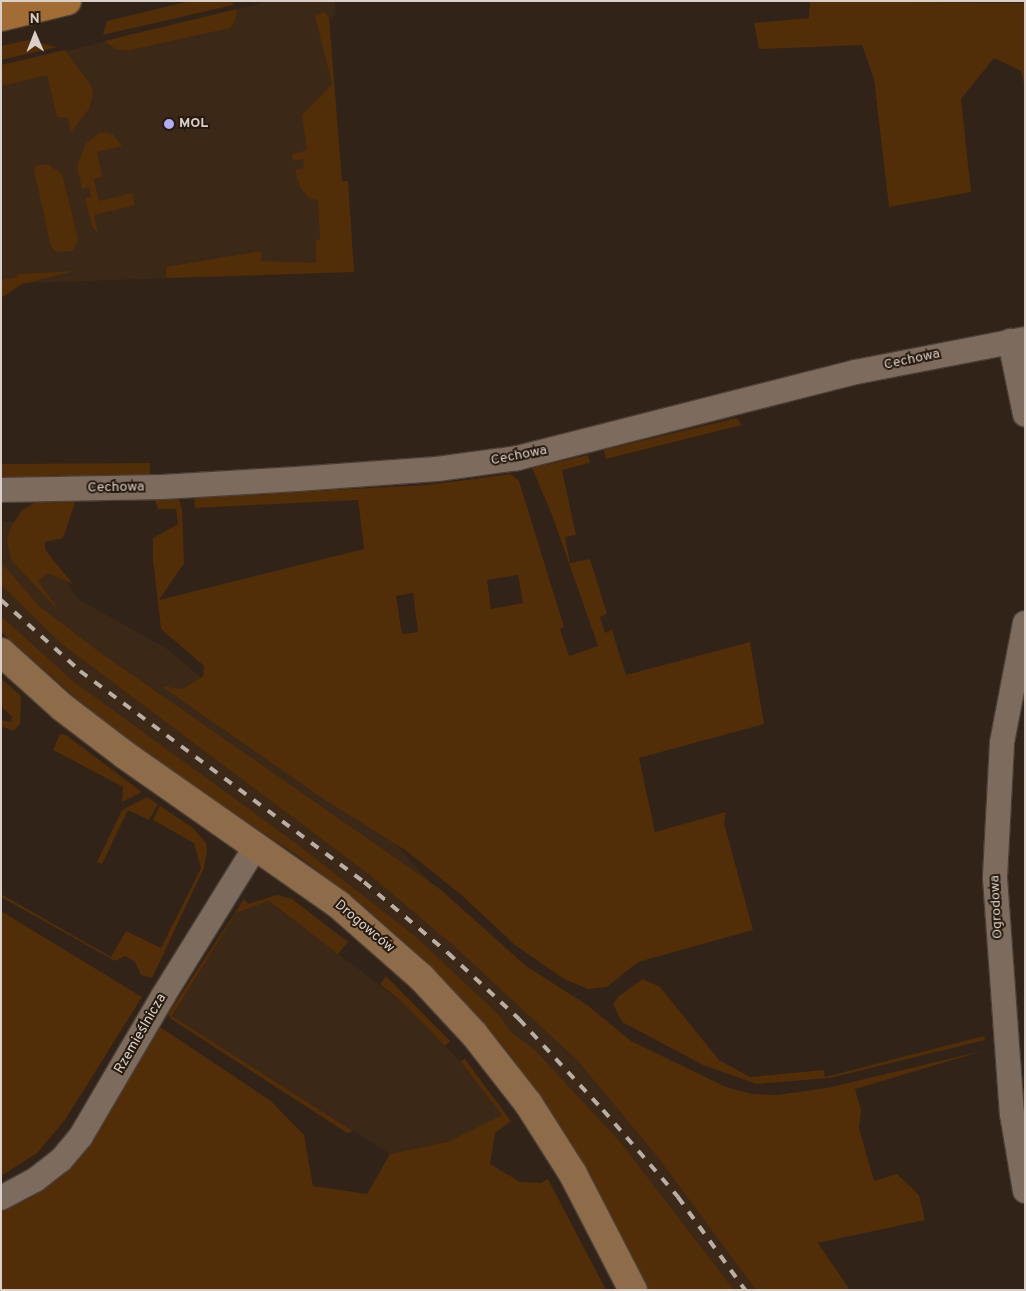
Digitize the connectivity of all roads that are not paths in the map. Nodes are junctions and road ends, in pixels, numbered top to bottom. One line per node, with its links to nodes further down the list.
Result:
1 (67, 1): 2 (main road)
2 (1, 17)
3 (1018, 340): 4 (street); 5 (street, Cechowa)
4 (1025, 414)
5 (1, 490)
6 (1025, 623): 9 (street, Ogrodowa)
7 (1, 652): 8 (street, Drogowców)
8 (256, 846): 11 (street, Rzemieślnicza); 12 (street, Drogowców)
9 (1015, 1039): 10 (street, Ogrodowa)
10 (1025, 1191)
11 (1, 1198)
12 (633, 1290)

